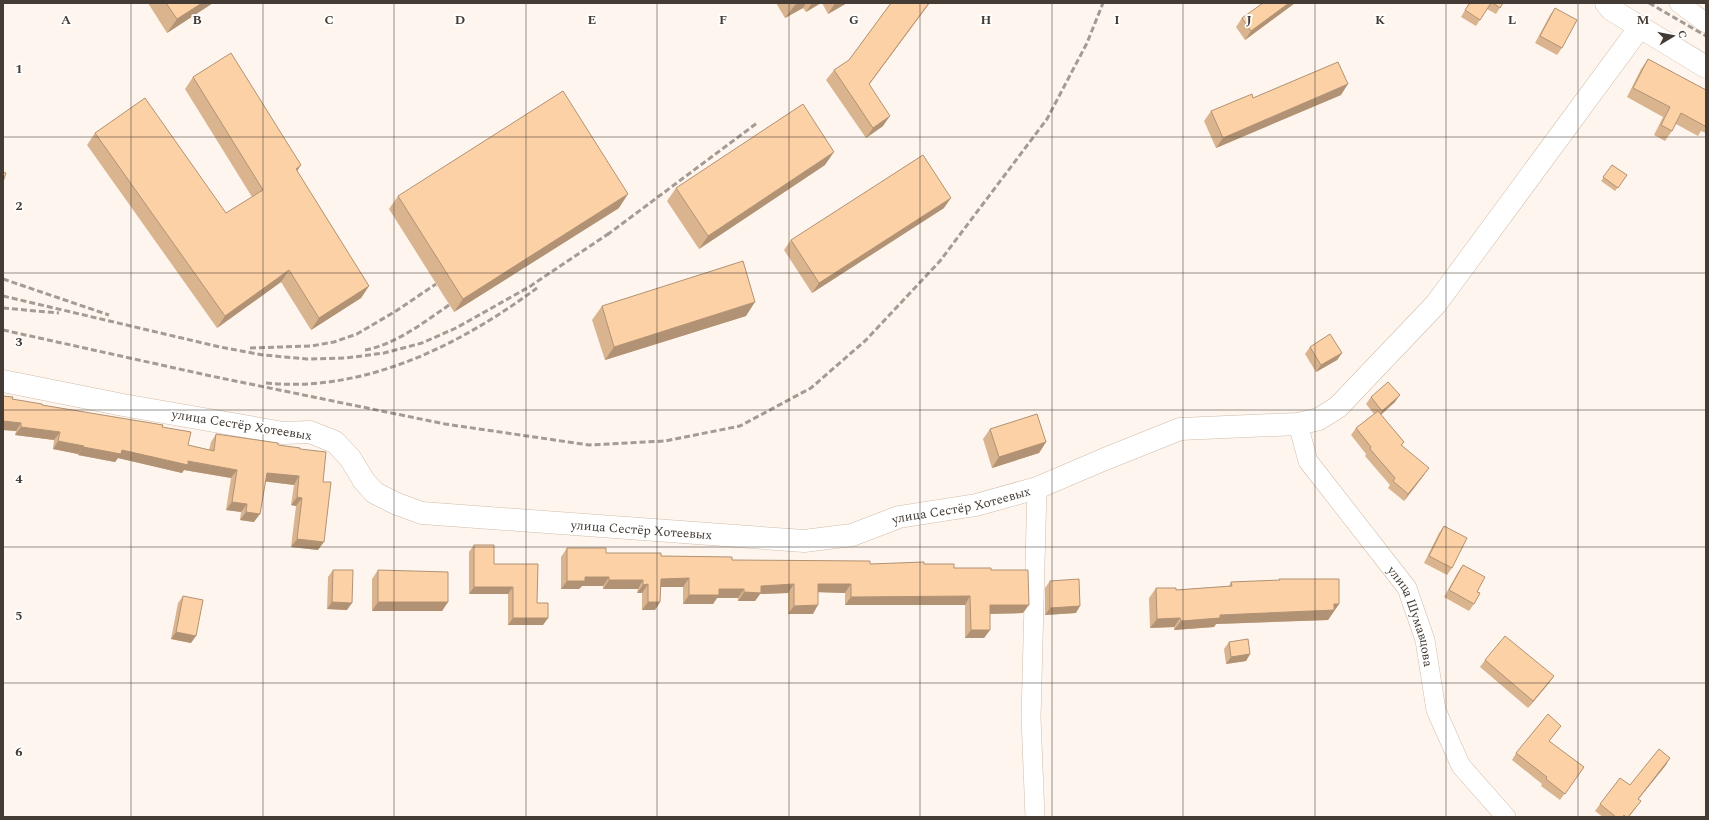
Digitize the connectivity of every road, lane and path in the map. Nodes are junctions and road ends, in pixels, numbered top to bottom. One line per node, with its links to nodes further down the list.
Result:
1 (1606, 3): 4 (street)
2 (1679, 3): 3 (street)
3 (1706, 23)
4 (1640, 27): 5 (street); 7 (street, улица Сестёр Хотеевых)
5 (1706, 67)
6 (3, 381): 8 (street, улица Сестёр Хотеевых)
7 (1298, 424): 8 (street, улица Сестёр Хотеевых); 10 (street, улица Шумавцова)
8 (1037, 488): 9 (street)
9 (1035, 817)
10 (1506, 817)

